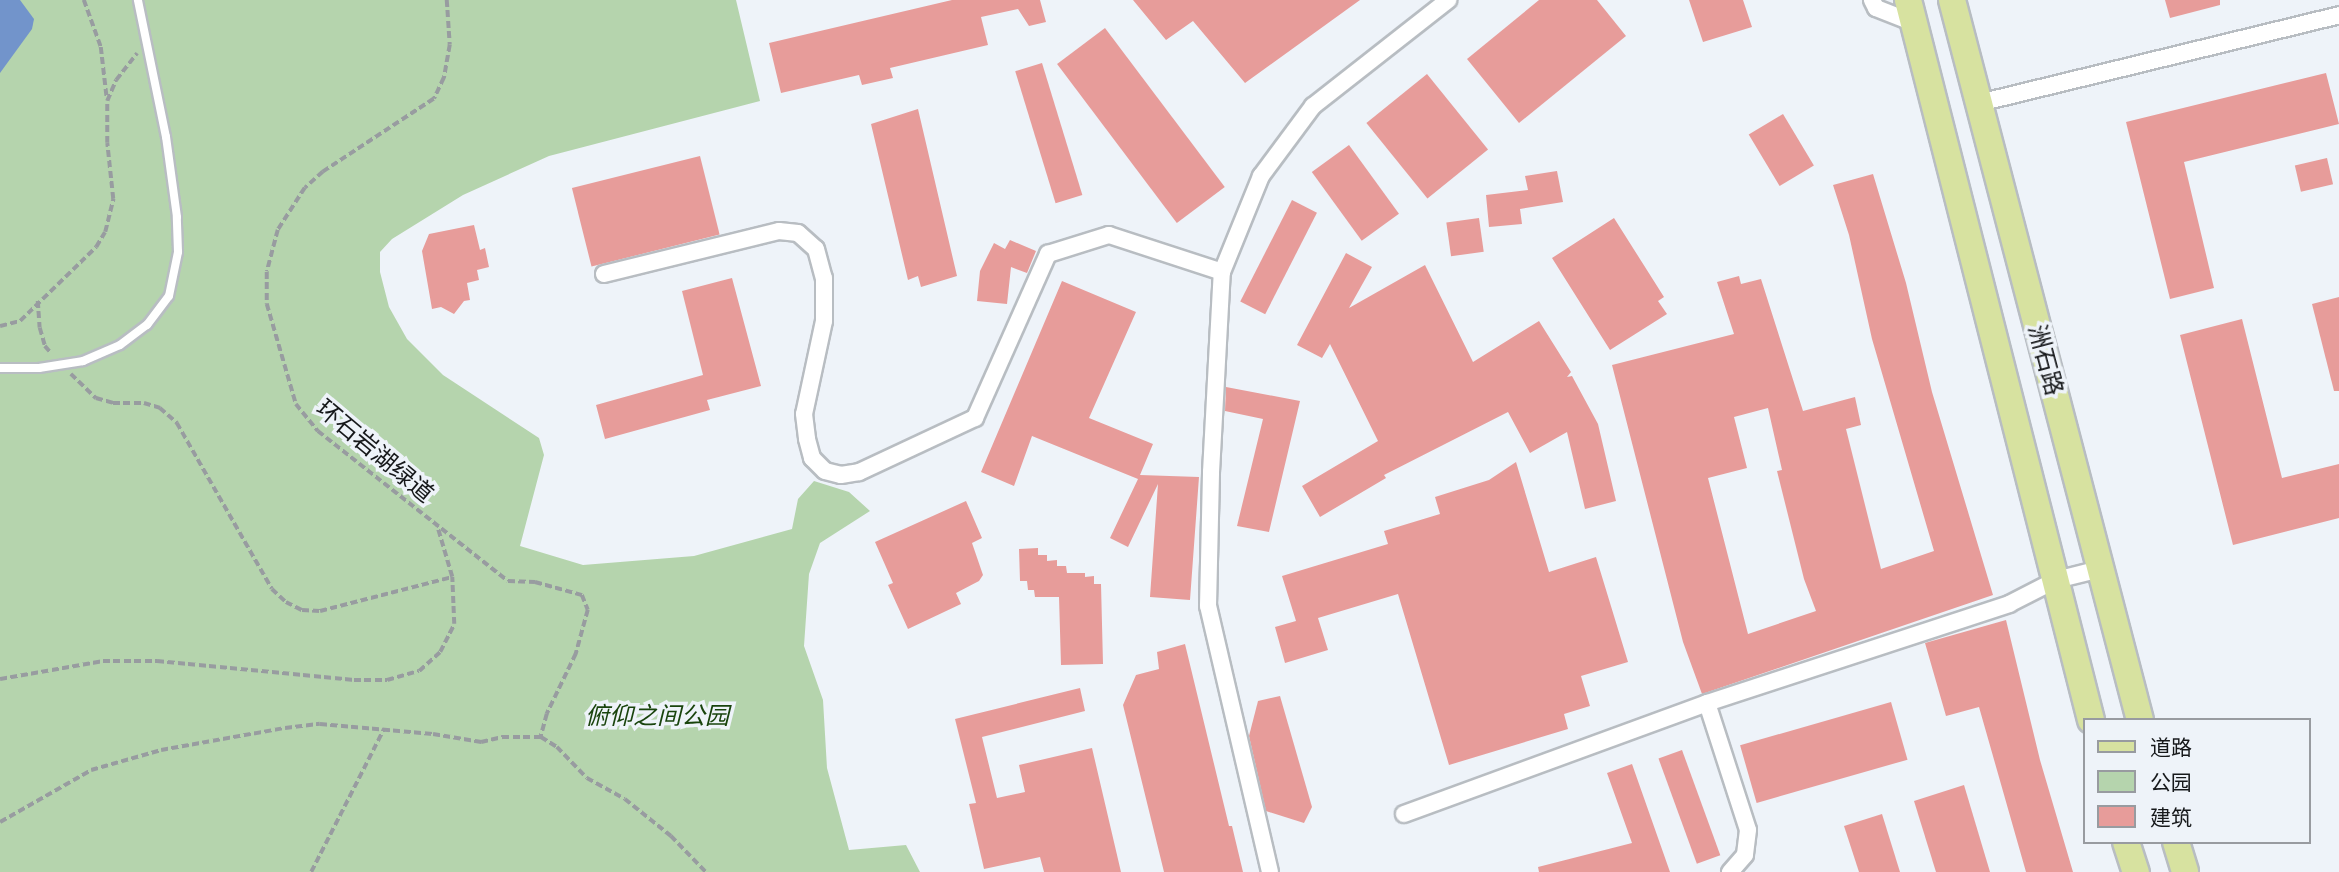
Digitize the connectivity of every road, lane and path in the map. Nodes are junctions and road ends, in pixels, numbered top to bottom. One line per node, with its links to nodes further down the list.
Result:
1 (84, 0): 10 (path)
2 (138, 0): 9 (lane)
3 (447, 0): 18 (path, 环石岩湖绿道)
4 (1448, 0): 12 (street)
5 (1872, 0): 7 (street)
6 (1952, 0): 11 (main road, 洲石路)
7 (1911, 12): 21 (main road, 洲石路)
8 (2339, 15): 11 (street)
9 (146, 43): 10 (path); 16 (lane)
10 (107, 101): 14 (path)
11 (1979, 103): 19 (main road, 洲石路)
12 (1223, 272): 13 (street); 34 (street)
13 (604, 274)
14 (38, 301): 15 (path); 16 (path)
15 (0, 326)
16 (62, 365): 17 (lane); 20 (path)
17 (0, 368)
18 (436, 525): 20 (path); 27 (path, 环石岩湖绿道)
19 (2100, 569): 21 (street); 25 (main road, 洲石路)
20 (452, 577): 22 (path)
21 (2056, 580): 23 (street); 24 (main road, 洲石路)
22 (0, 679)
23 (1707, 703): 28 (street); 35 (street)
24 (2090, 718)
25 (2139, 718)
26 (384, 729): 27 (path); 29 (path); 32 (path)
27 (541, 737): 33 (path)
28 (1404, 814)
29 (0, 822)
30 (2127, 844): 36 (main road)
31 (2177, 844): 37 (main road)
32 (311, 872)
33 (706, 872)
34 (1270, 872)
35 (1730, 872)
36 (2136, 872)
37 (2185, 872)

